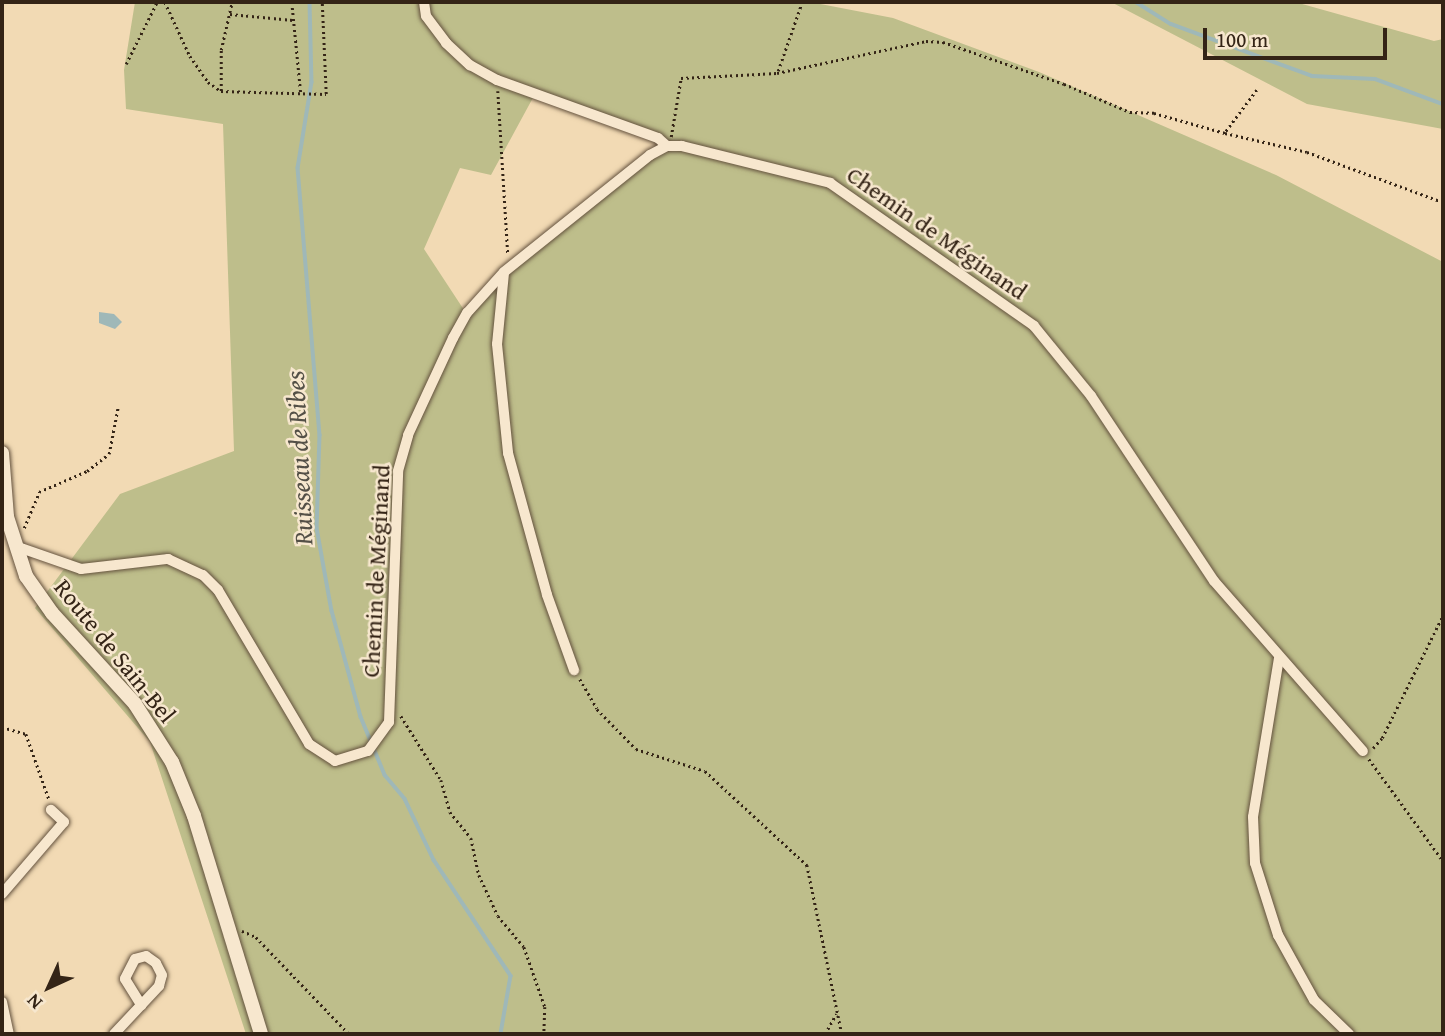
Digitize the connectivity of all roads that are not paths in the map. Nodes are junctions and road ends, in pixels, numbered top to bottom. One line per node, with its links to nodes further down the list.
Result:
1 (424, 2): 2 (street)
2 (667, 146): 3 (street, Chemin de Méginand); 7 (street, Chemin de Méginand)
3 (504, 272): 6 (street, Chemin de Méginand); 8 (street)
4 (2, 453): 5 (main road, Route de Sain-Bel)
5 (4, 503): 6 (main road, Route de Sain-Bel)
6 (15, 546): 16 (main road, Route de Sain-Bel)
7 (1279, 658): 9 (street, Chemin de Méginand); 17 (street)
8 (574, 670)
9 (1363, 751)
10 (51, 810): 11 (street)
11 (2, 894)
12 (2, 1002): 14 (street)
13 (141, 1005): 13 (street); 15 (street)
14 (9, 1034)
15 (114, 1034)
16 (261, 1034)
17 (1349, 1034)

